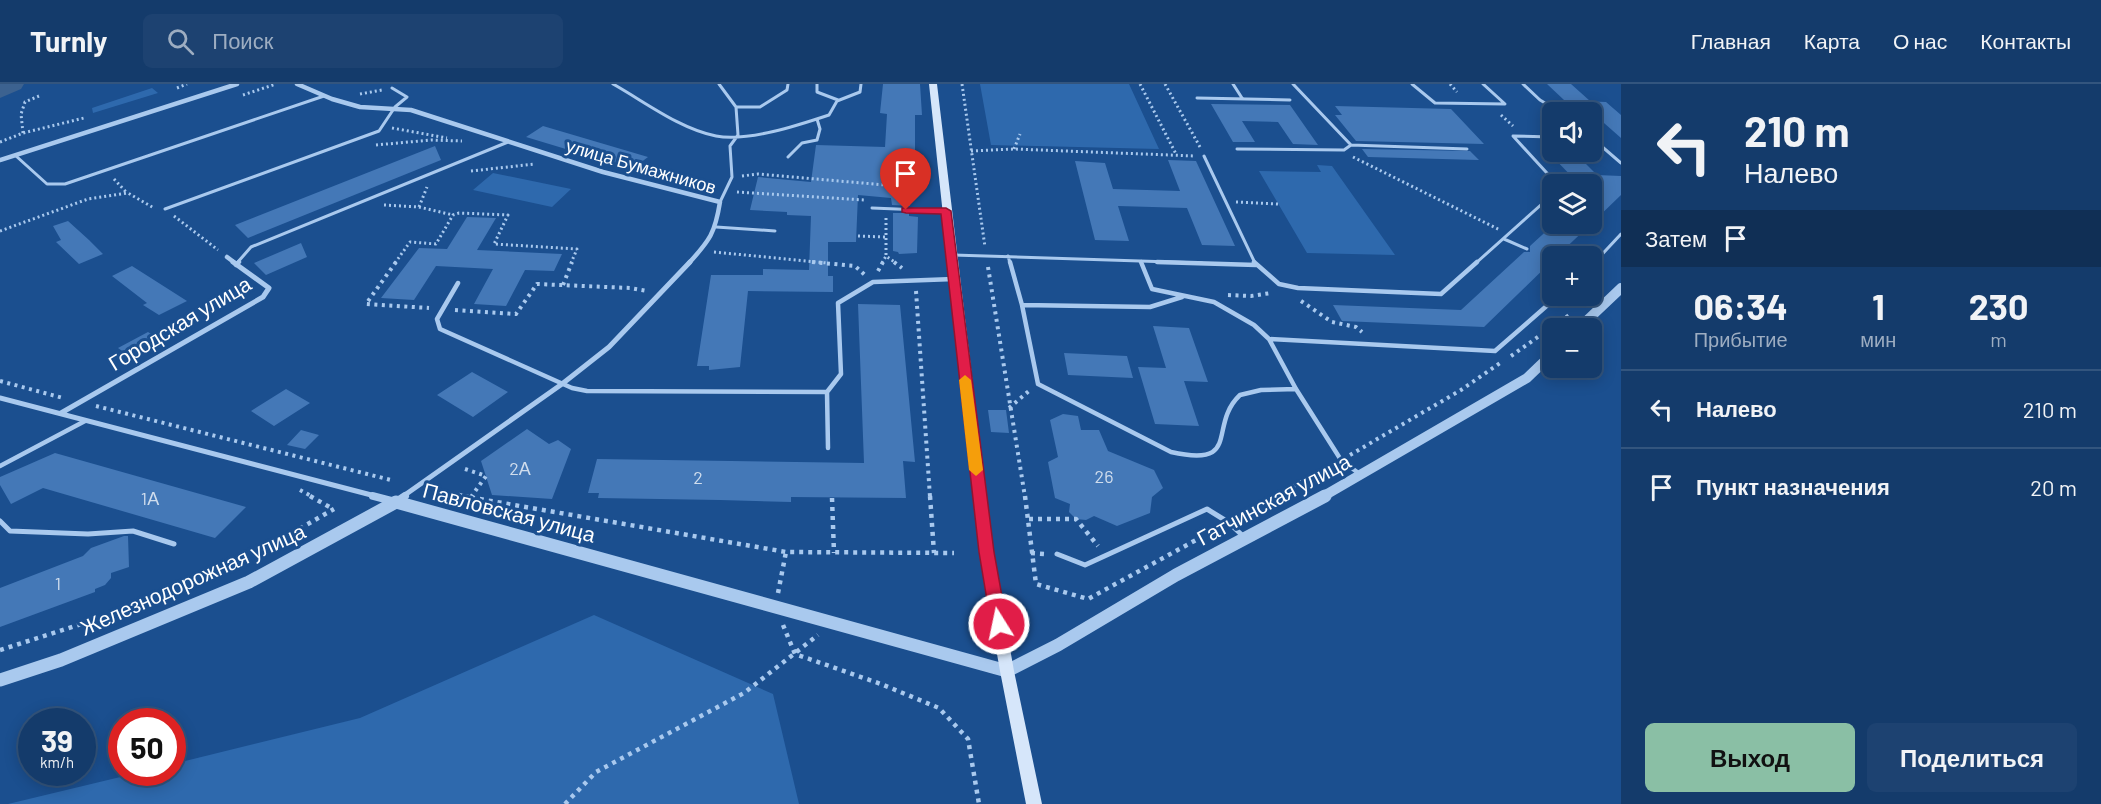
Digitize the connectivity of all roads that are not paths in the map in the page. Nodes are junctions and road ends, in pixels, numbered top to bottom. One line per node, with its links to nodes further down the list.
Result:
1 (237, 84): 31 (street)
2 (297, 84): 15 (street, улица Бумажников)
3 (613, 84): 24 (lane)
4 (719, 84): 22 (lane)
5 (788, 84): 22 (lane)
6 (817, 84): 18 (lane)
7 (861, 84): 18 (lane)
8 (933, 84): 41 (main road)
9 (1233, 84): 17 (lane)
10 (1293, 84): 27 (lane)
11 (1412, 84): 12 (lane)
12 (1483, 84)
13 (1523, 84): 20 (lane)
14 (392, 88): 21 (lane)
15 (327, 97): 21 (street, улица Бумажников); 31 (lane)
16 (1197, 98): 17 (lane)
17 (1242, 98): 19 (lane)
18 (838, 100): 23 (lane)
19 (1290, 100)
20 (1543, 102)
21 (395, 107): 26 (street, улица Бумажников); 40 (lane)
22 (736, 107): 24 (lane)
23 (817, 119): 24 (lane); 33 (lane)
24 (738, 135): 37 (lane)
25 (1542, 137): 36 (lane)
26 (508, 142): 37 (street, улица Бумажников); 52 (lane)
27 (1351, 145): 29 (lane); 30 (lane)
28 (1602, 147): 35 (lane)
29 (1237, 149)
30 (1467, 149)
31 (16, 156): 34 (street)
32 (1204, 156): 53 (lane)
33 (788, 157)
34 (0, 160)
35 (1621, 163)
36 (1548, 174)
37 (720, 202): 42 (street, улица Бумажников)
38 (1542, 204): 45 (lane)
39 (872, 208): 41 (lane)
40 (165, 209)
41 (946, 211): 48 (main road)
42 (716, 227): 43 (lane); 63 (street, улица Бумажников)
43 (775, 231)
44 (1621, 234): 47 (lane)
45 (1504, 240): 46 (lane); 53 (lane)
46 (1527, 249)
47 (1602, 254)
48 (951, 255): 49 (lane); 54 (main road)
49 (1008, 256): 51 (lane); 58 (lane)
50 (227, 257): 52 (street, Городская улица)
51 (1141, 262): 53 (lane); 57 (lane)
52 (236, 265): 67 (street, Городская улица)
53 (1256, 265)
54 (954, 279): 65 (lane); 77 (main road)
55 (458, 283): 63 (lane)
56 (1621, 288): 60 (street)
57 (1185, 296): 58 (lane); 61 (lane)
58 (1022, 305): 64 (lane)
59 (1547, 306): 61 (lane)
60 (1590, 318)
61 (1269, 339): 64 (lane)
62 (1542, 364): 71 (street, Гатчинская улица)
63 (562, 384): 65 (lane); 72 (street, улица Бумажников)
64 (1296, 389): 71 (lane)
65 (827, 392): 69 (lane)
66 (0, 398): 67 (street, Павловская улица)
67 (61, 413): 68 (street, Павловская улица)
68 (85, 421): 70 (lane); 72 (street, Павловская улица)
69 (828, 448)
70 (0, 466)
71 (1362, 476): 74 (street, Гатчинская улица)
72 (396, 502): 77 (street, Павловская улица); 78 (street, Железнодорожная улица)
73 (0, 521): 75 (lane)
74 (1245, 537): 76 (lane); 77 (street, Гатчинская улица)
75 (174, 544)
76 (1057, 554)
77 (1007, 671): 79 (main road)
78 (0, 680)
79 (1034, 804)

